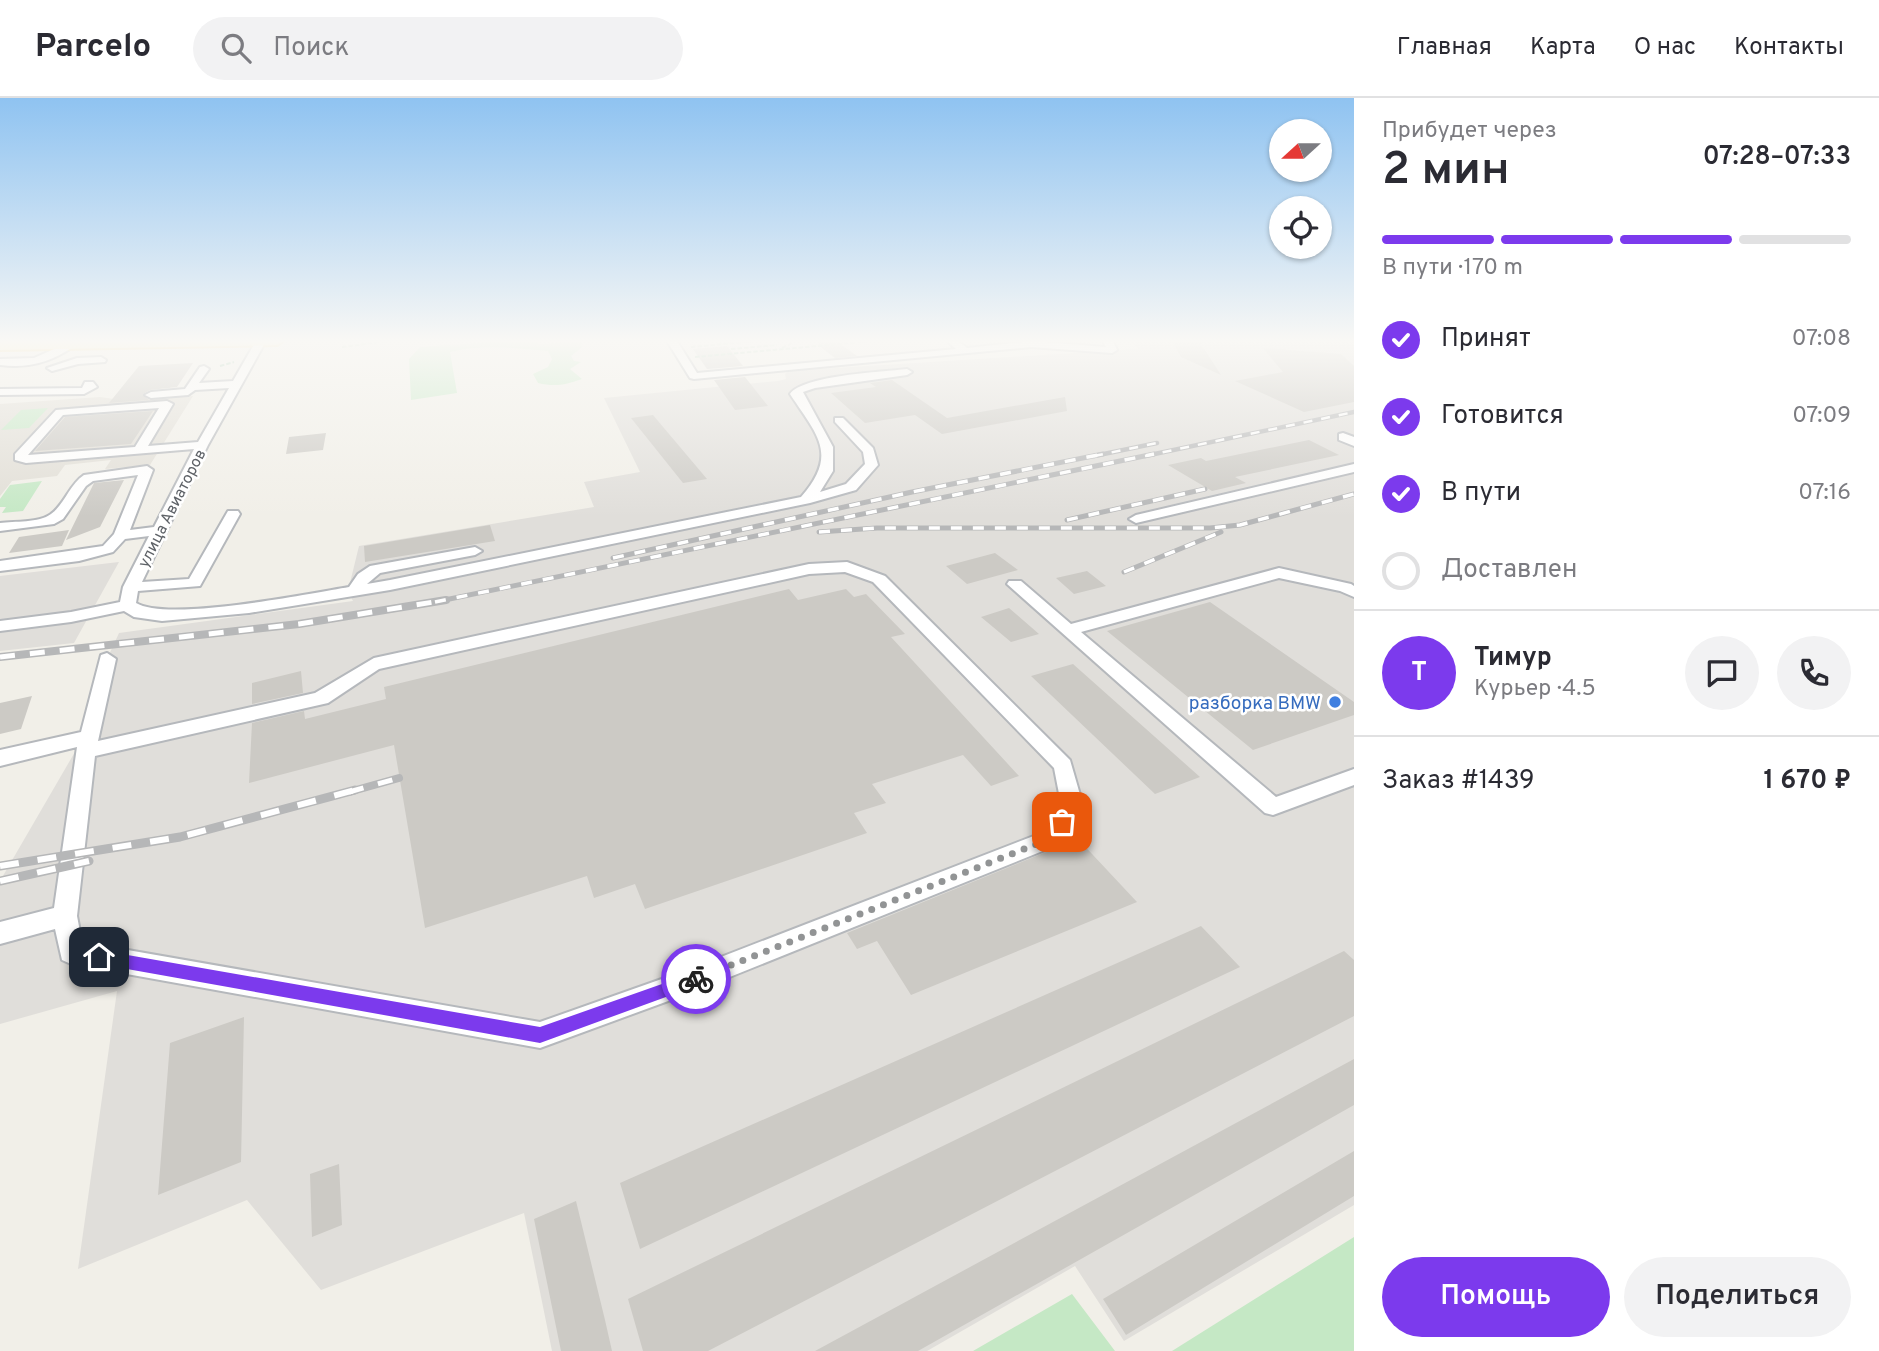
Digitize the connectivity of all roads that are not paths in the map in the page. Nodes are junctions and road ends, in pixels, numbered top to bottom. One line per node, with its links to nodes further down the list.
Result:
1 (227, 399): 4 (street, улица Авиаторов)
2 (799, 399): 7 (street)
3 (839, 420): 7 (street)
4 (202, 445): 5 (street); 11 (street, улица Авиаторов)
5 (139, 450): 5 (street)
6 (1354, 468): 9 (street)
7 (805, 500): 17 (street)
8 (233, 514): 16 (street)
9 (1136, 519)
10 (0, 527): 12 (street)
11 (159, 531): 12 (lane); 16 (street, улица Авиаторов)
12 (121, 535): 14 (lane)
13 (475, 551): 17 (street)
14 (0, 566)
15 (1015, 584): 21 (street)
16 (131, 587): 19 (street, улица Авиаторов)
17 (354, 591): 19 (street)
18 (1354, 592): 21 (street)
19 (127, 605): 20 (street)
20 (0, 626)
21 (1068, 630): 25 (street)
22 (107, 659): 23 (street)
23 (88, 744): 24 (street); 26 (street); 26 (street)
24 (0, 758)
25 (1354, 777)
26 (65, 916): 27 (street)
27 (0, 933)

